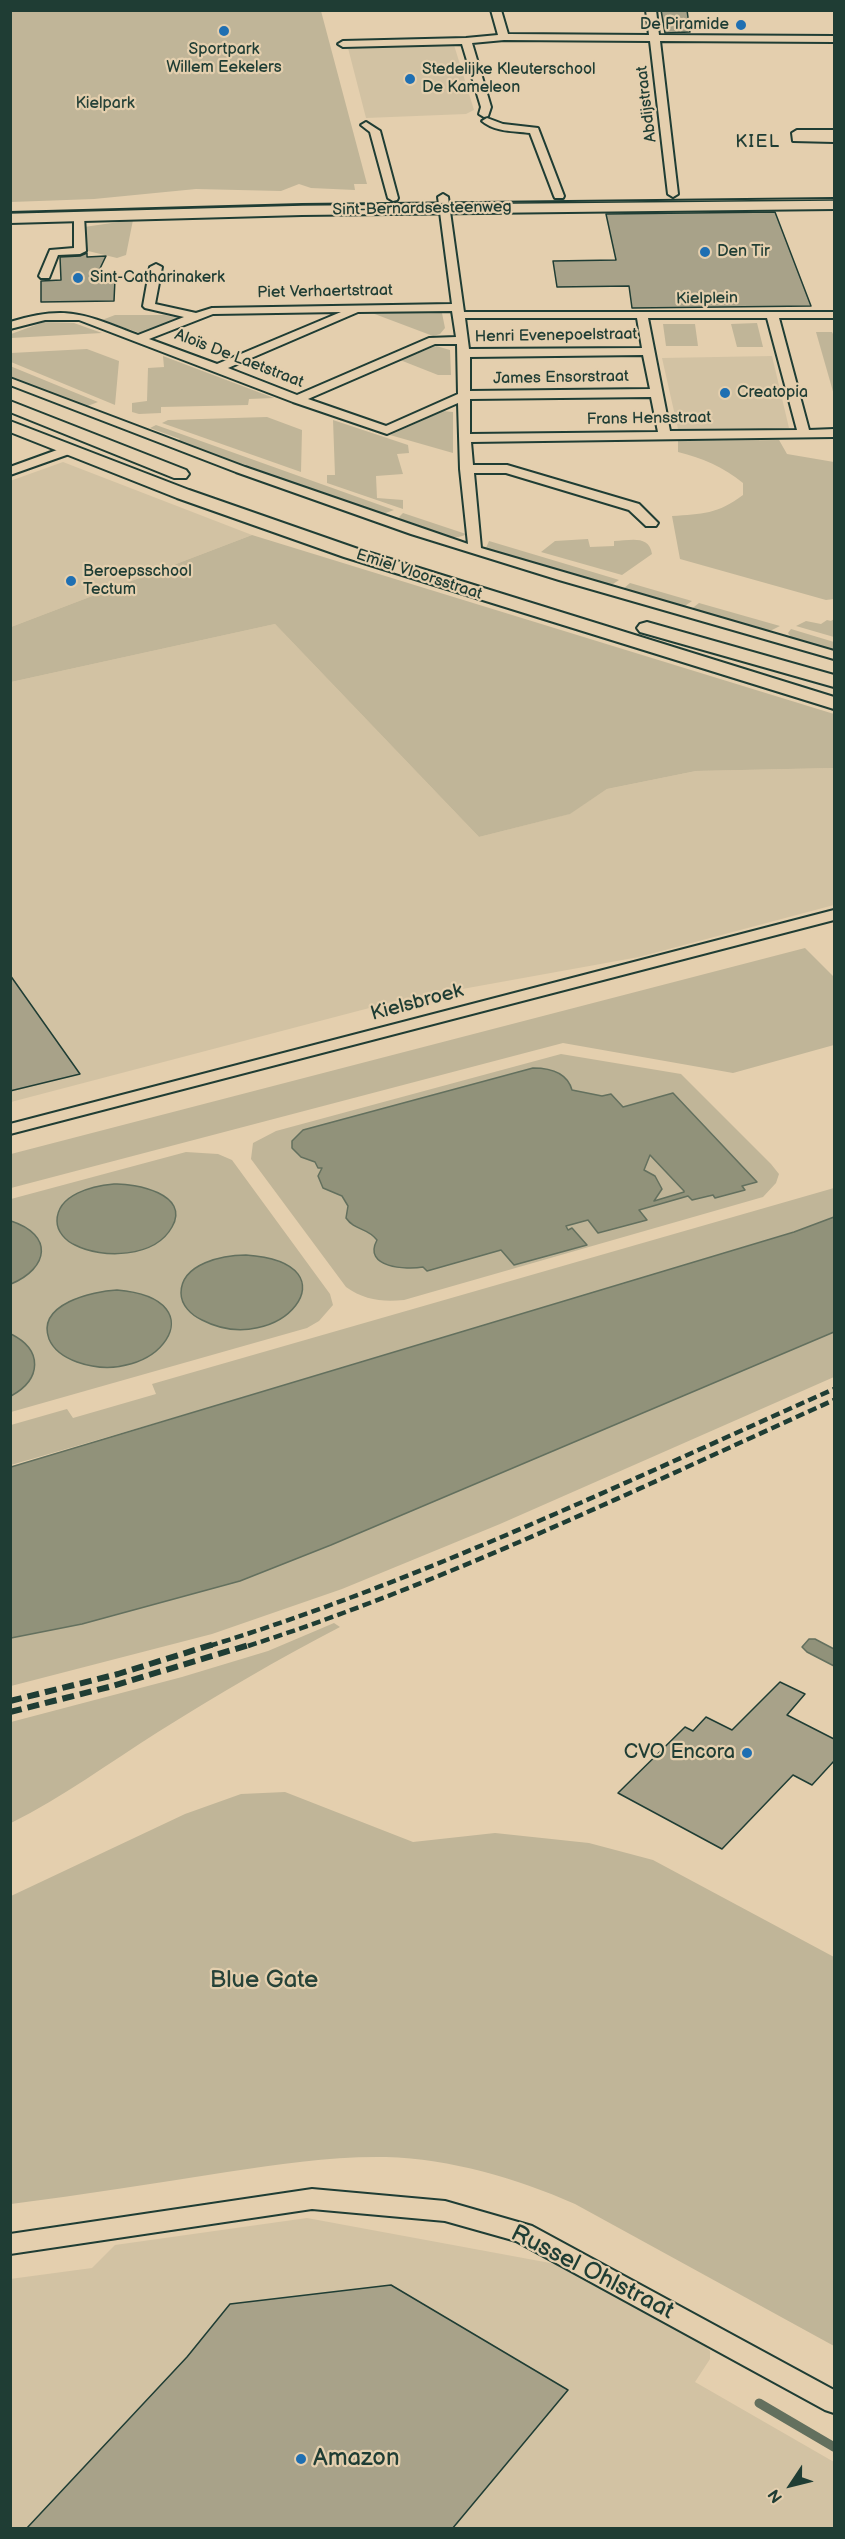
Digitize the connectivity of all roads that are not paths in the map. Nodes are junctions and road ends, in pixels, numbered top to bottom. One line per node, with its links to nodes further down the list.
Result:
1 (496, 10): 3 (street)
2 (651, 10): 4 (street, Abdijstraat)
3 (504, 37): 4 (street); 6 (street)
4 (655, 38): 5 (street); 14 (street, Abdijstraat)
5 (834, 39)
6 (466, 41): 7 (street); 9 (street)
7 (343, 44)
8 (473, 118): 9 (street)
9 (485, 118): 15 (street)
10 (366, 125): 16 (street)
11 (834, 134): 12 (street)
12 (834, 139)
13 (834, 193): 14 (street, Sint-Bernardsesteenweg)
14 (673, 194): 15 (street, Sint-Bernardsesteenweg)
15 (559, 196): 17 (street, Sint-Bernardsesteenweg)
16 (393, 198): 17 (street, Sint-Bernardsesteenweg); 19 (street, Sint-Bernardsesteenweg)
17 (444, 203): 18 (street, Sint-Bernardsesteenweg); 20 (street, Sint-Bernardsesteenweg); 25 (street)
18 (834, 204)
19 (10, 206)
20 (79, 216): 21 (street, Sint-Bernardsesteenweg); 23 (street)
21 (10, 218)
22 (156, 267): 28 (street, Piet Verhaertstraat)
23 (45, 276)
24 (360, 309): 25 (street, Piet Verhaertstraat); 28 (street, Piet Verhaertstraat); 34 (street)
25 (458, 311): 29 (street, Piet Verhaertstraat); 32 (street)
26 (772, 315): 27 (street, Kielplein); 29 (street, Kielplein); 42 (street)
27 (834, 315)
28 (194, 316): 31 (street, Piet Verhaertstraat)
29 (642, 316): 33 (street)
30 (10, 326): 31 (street, Aloïs De Laetstraat)
31 (138, 339): 34 (street, Aloïs De Laetstraat)
32 (463, 347): 33 (street, Henri Evenepoelstraat); 37 (street); 38 (street, Henri Evenepoelstraat)
33 (648, 351): 36 (street)
34 (216, 369): 38 (street, Aloïs De Laetstraat)
35 (10, 381): 49 (street)
36 (657, 393): 37 (street, James Ensorstraat); 43 (street)
37 (465, 395): 38 (street, Aloïs De Laetstraat); 44 (street)
38 (297, 399)
39 (10, 406): 51 (street, Emiel Vloorsstraat)
40 (10, 426): 45 (street, Emiel Vloorsstraat)
41 (834, 433): 42 (street, Frans Hensstraat)
42 (804, 434): 43 (street, Frans Hensstraat)
43 (665, 436): 44 (street, Frans Hensstraat)
44 (464, 438): 46 (street)
45 (68, 450): 47 (street); 52 (street, Emiel Vloorsstraat)
46 (466, 468): 48 (street); 49 (street)
47 (10, 471)
48 (651, 523)
49 (475, 550): 50 (street)
50 (834, 655)
51 (834, 681)
52 (834, 703)
53 (834, 915): 54 (street, Kielsbroek)
54 (10, 1129)
55 (10, 2244): 56 (street, Russel Ohlstraat)
56 (834, 2402)

